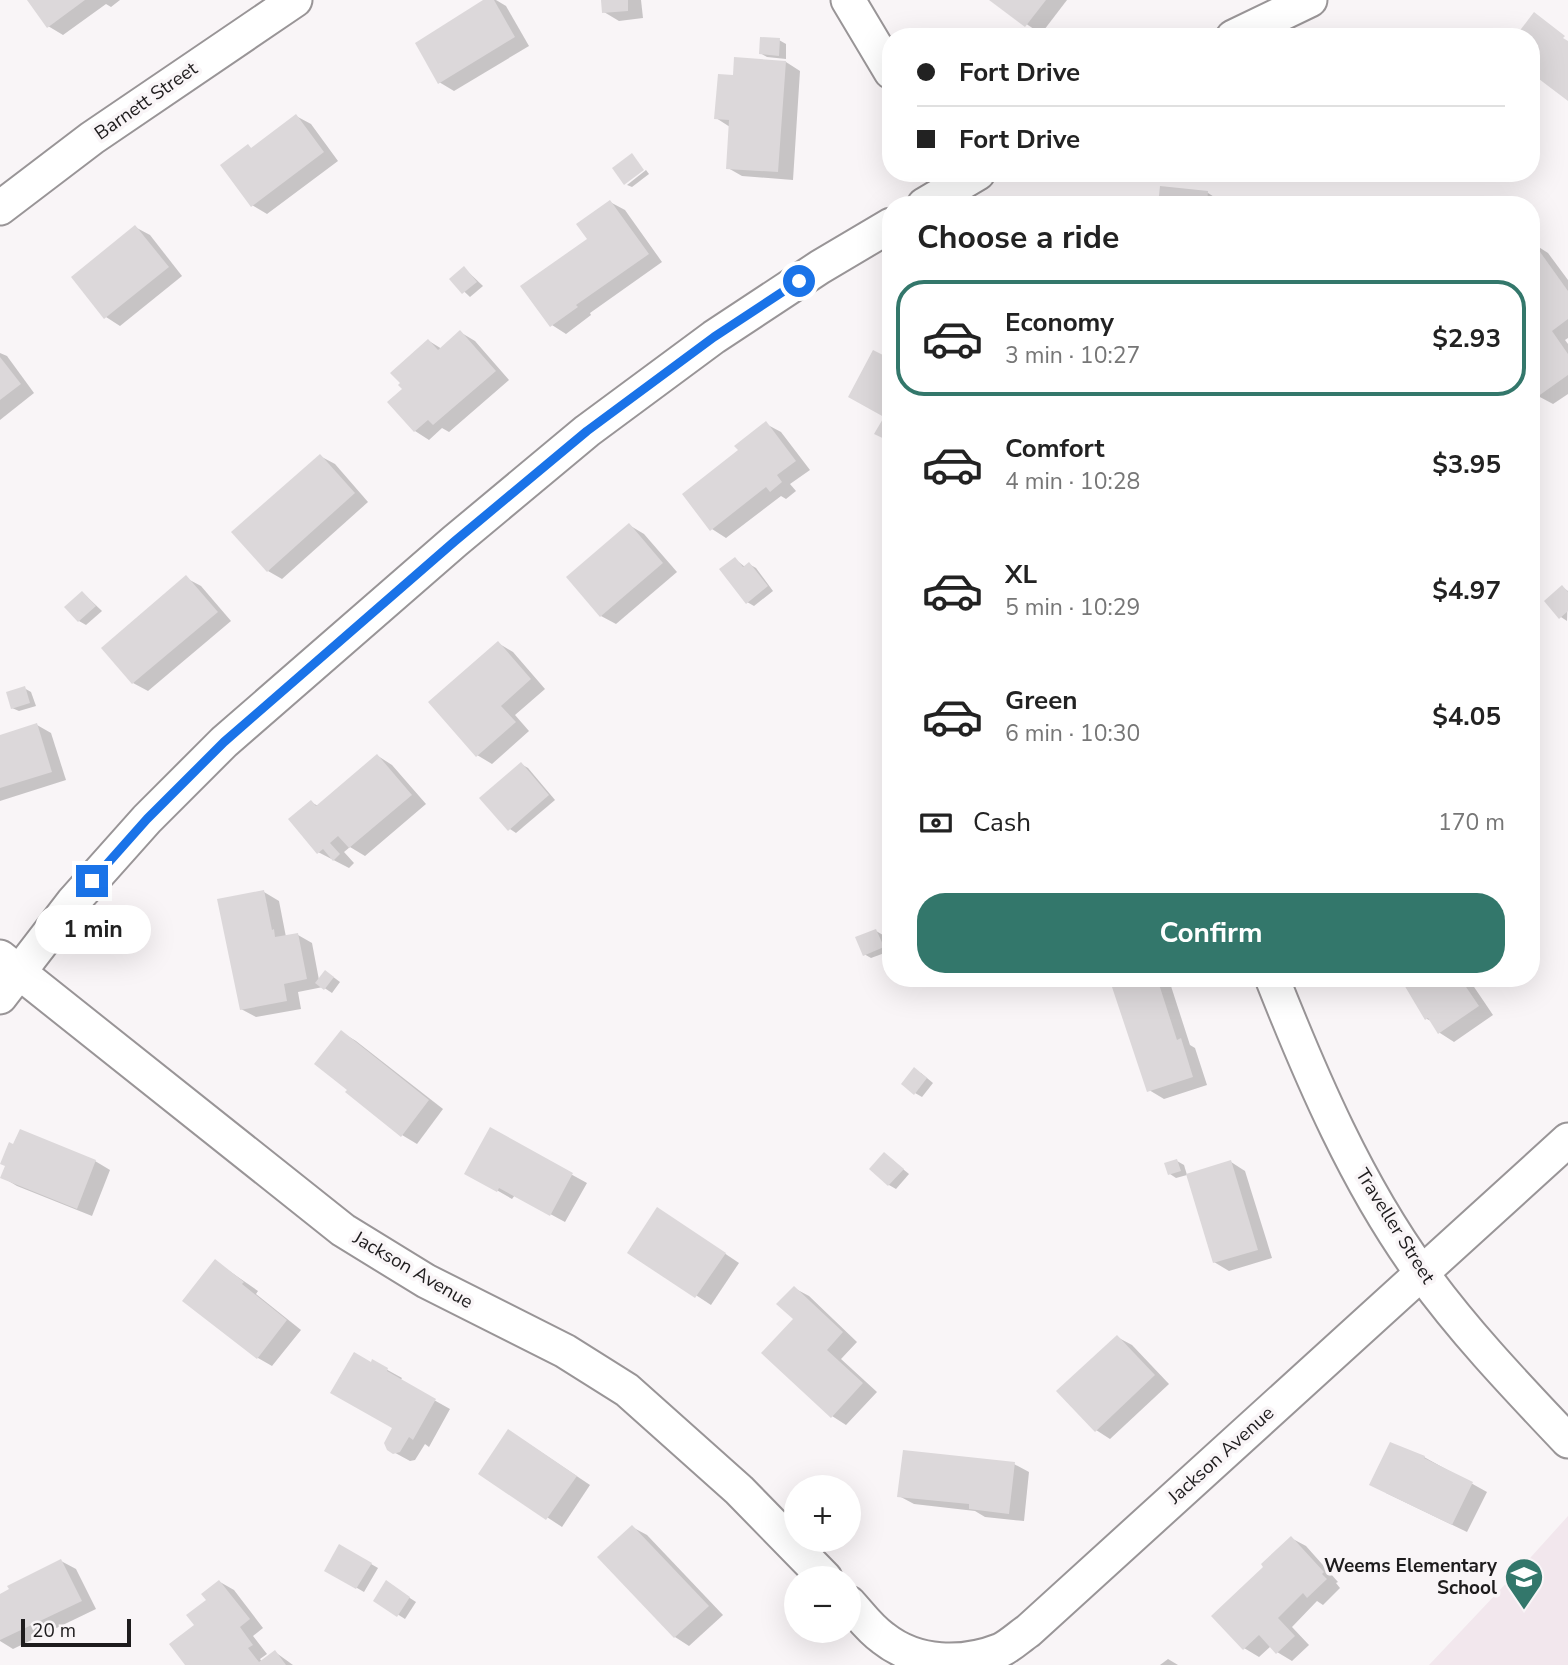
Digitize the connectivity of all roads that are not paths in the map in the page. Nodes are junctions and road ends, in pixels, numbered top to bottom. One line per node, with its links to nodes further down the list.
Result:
1 (295, 0): 8 (street, Barnett Street)
2 (848, 0): 5 (street)
3 (1310, 0): 4 (street)
4 (1252, 28)
5 (882, 57)
6 (963, 184): 7 (street)
7 (941, 196)
8 (0, 208)
9 (882, 230): 10 (street)
10 (7, 976): 15 (street, Jackson Avenue)
11 (1275, 987): 13 (street, Traveller Street)
12 (1568, 1140): 13 (street, Jackson Avenue)
13 (1422, 1273): 14 (street, Traveller Street); 16 (street, Jackson Avenue)
14 (1568, 1441)
15 (813, 1566)
16 (861, 1616)

